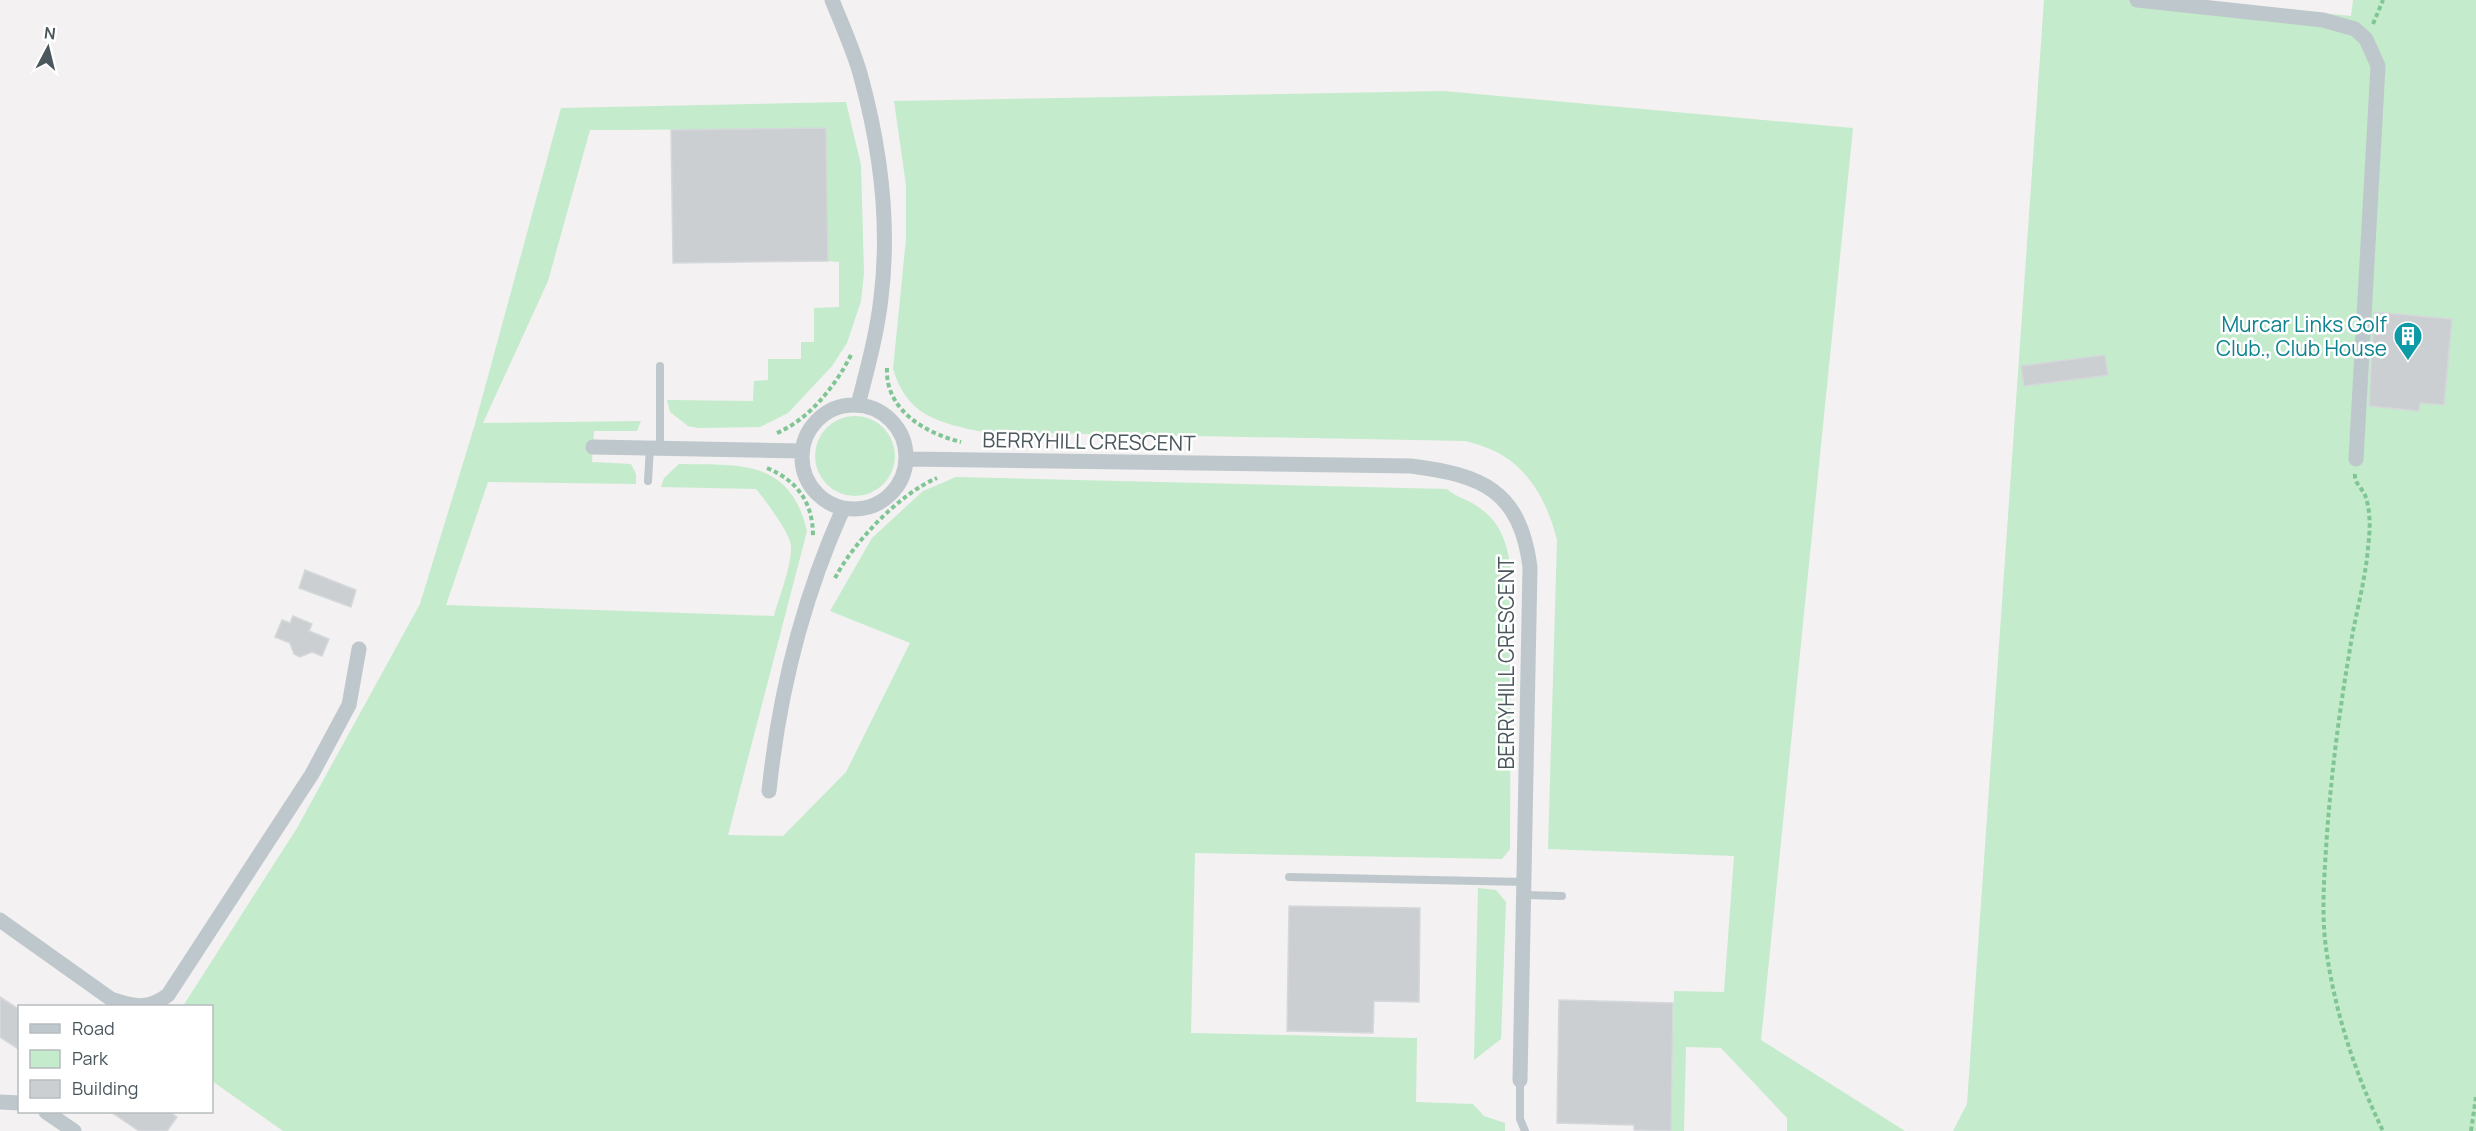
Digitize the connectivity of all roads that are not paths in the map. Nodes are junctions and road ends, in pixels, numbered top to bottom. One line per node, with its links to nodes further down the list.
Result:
1 (832, 0): 4 (street)
2 (2137, 0): 9 (street)
3 (660, 366): 6 (lane)
4 (858, 405): 7 (street); 8 (street)
5 (593, 447): 6 (street)
6 (655, 448): 7 (street); 10 (lane)
7 (802, 451): 11 (street)
8 (907, 459): 11 (street); 15 (street, BERRYHILL CRESCENT)
9 (2356, 459)
10 (648, 481)
11 (843, 509): 13 (street)
12 (359, 649): 19 (street)
13 (769, 791)
14 (1289, 877): 15 (lane)
15 (1525, 888): 16 (lane); 20 (street, BERRYHILL CRESCENT)
16 (1562, 896)
17 (0, 920): 18 (street)
18 (128, 1005)
19 (144, 1005)
20 (1520, 1080): 25 (lane)
21 (0, 1102): 22 (street)
22 (18, 1102)
23 (48, 1113): 24 (street)
24 (75, 1131)
25 (1525, 1131)

